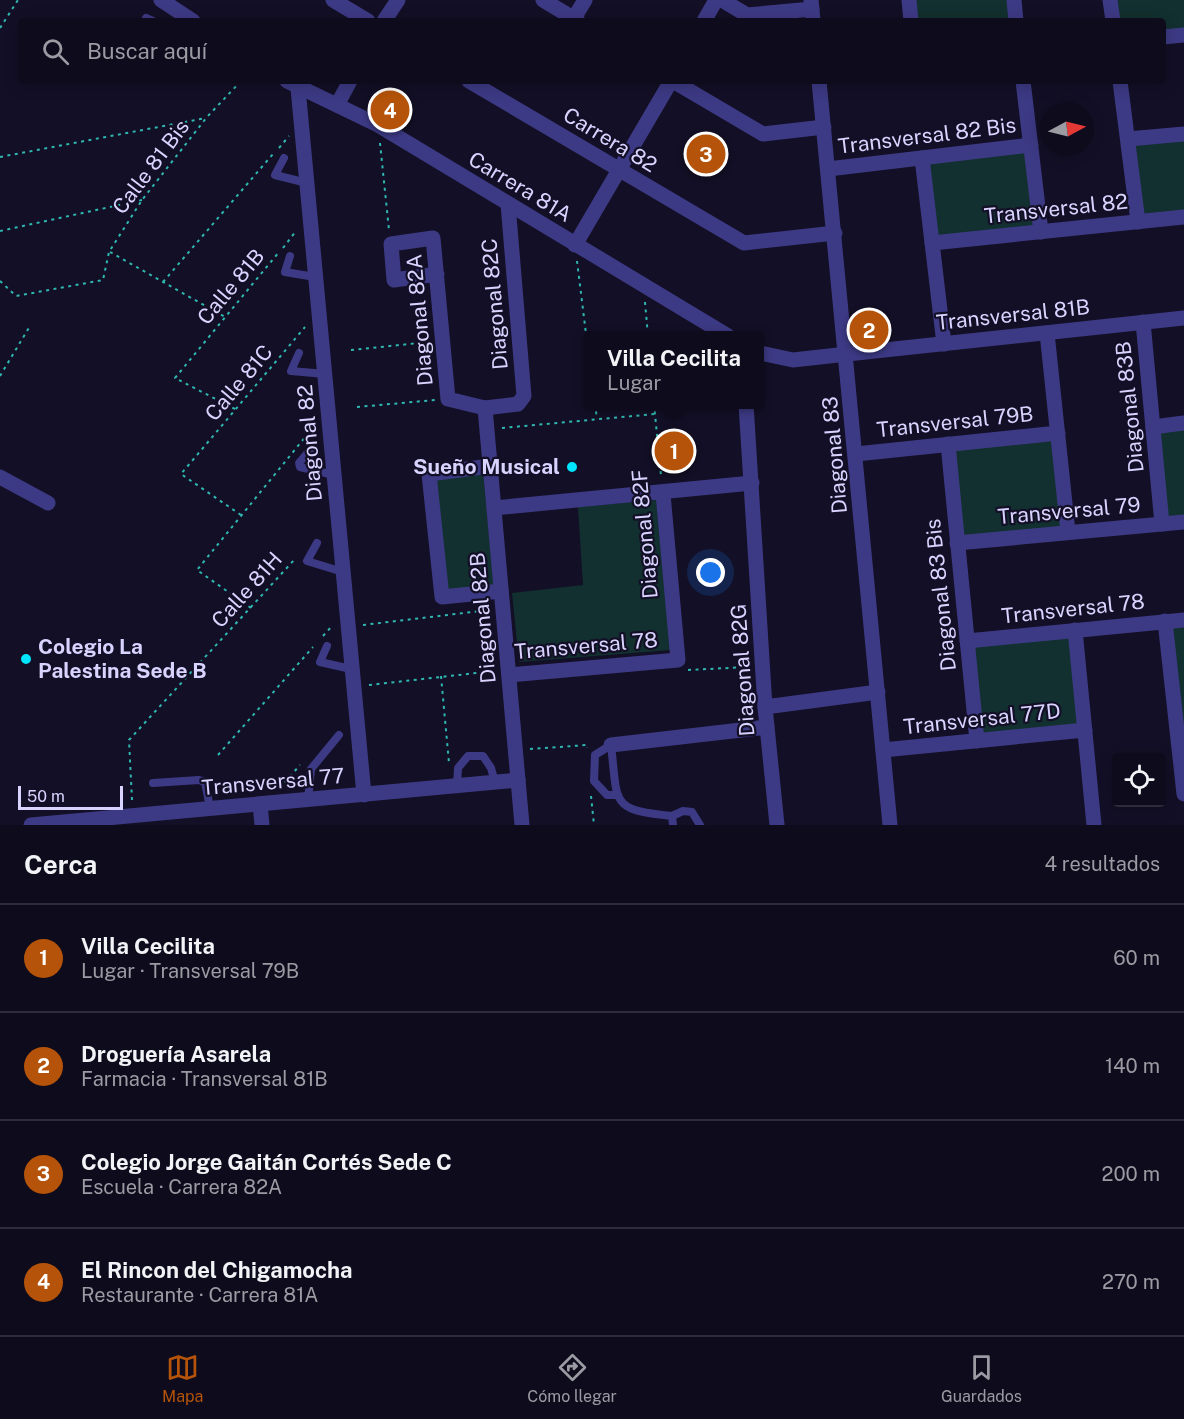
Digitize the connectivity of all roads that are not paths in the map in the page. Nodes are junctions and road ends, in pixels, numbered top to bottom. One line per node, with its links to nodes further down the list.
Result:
1 (160, 0): 12 (street)
2 (333, 0): 13 (street)
3 (398, 0): 14 (street)
4 (543, 0): 15 (street)
5 (585, 0): 16 (street)
6 (716, 0): 17 (street)
7 (722, 0): 11 (street)
8 (909, 0): 18 (street)
9 (1014, 0): 19 (street)
10 (1110, 0): 20 (street)
11 (812, 10)
12 (184, 18)
13 (363, 18)
14 (386, 18)
15 (573, 18)
16 (577, 18)
17 (706, 18)
18 (911, 18)
19 (1016, 18)
20 (1113, 18)
21 (1184, 35): 22 (street)
22 (1166, 37)
23 (292, 84): 31 (street, Carrera 81A); 40 (street, Diagonal 82)
24 (348, 84): 31 (street)
25 (474, 84): 39 (street, Carrera 82)
26 (670, 84): 39 (street)
27 (677, 84): 32 (street)
28 (819, 84): 32 (street, Diagonal 83)
29 (1023, 84): 35 (street)
30 (1120, 84): 34 (street)
31 (336, 105): 41 (street, Carrera 81A)
32 (824, 127): 38 (street, Diagonal 83)
33 (1184, 134): 34 (street)
34 (1128, 139): 43 (street)
35 (1031, 145): 37 (street, Transversal 82 Bis); 44 (street)
36 (284, 158): 40 (lane)
37 (922, 158): 38 (street, Transversal 82 Bis); 46 (street)
38 (828, 169): 45 (street, Diagonal 83)
39 (618, 170): 45 (street, Carrera 82); 47 (street)
40 (306, 183): 50 (street, Diagonal 82)
41 (508, 204): 47 (street, Carrera 81A); 60 (street, Diagonal 82C)
42 (1184, 217): 43 (street, Transversal 82)
43 (1138, 222): 44 (street, Transversal 82)
44 (1041, 232): 46 (street, Transversal 82)
45 (835, 233): 58 (street, Diagonal 83)
46 (932, 243): 55 (street)
47 (575, 245): 53 (street, Carrera 81A)
48 (290, 256): 50 (lane)
49 (436, 274): 49 (street, Diagonal 82A); 60 (street, Diagonal 82A)
50 (315, 277): 59 (street, Diagonal 82)
51 (1184, 318): 52 (street, Transversal 81B)
52 (1143, 322): 54 (street, Transversal 81B); 63 (street, Diagonal 83B)
53 (720, 331)
54 (1047, 333): 55 (street, Transversal 81B); 64 (street)
55 (944, 344): 58 (street, Transversal 81B)
56 (299, 353): 59 (lane)
57 (764, 354): 58 (street)
58 (847, 354): 67 (street, Diagonal 83)
59 (324, 374): 69 (street, Diagonal 82)
60 (485, 408): 68 (street, Diagonal 82B)
61 (746, 409): 71 (street, Diagonal 82G)
62 (1184, 423): 63 (street)
63 (1153, 427): 76 (street, Diagonal 83B)
64 (1058, 433): 65 (street, Transversal 79B); 77 (street)
65 (948, 444): 67 (street, Transversal 79B); 79 (street, Diagonal 83 Bis)
66 (310, 450): 69 (lane)
67 (856, 454): 90 (street, Diagonal 83)
68 (490, 466): 74 (street, Diagonal 82B); 81 (street)
69 (334, 475): 80 (street, Diagonal 82)
70 (0, 477): 73 (street)
71 (752, 483): 72 (street); 91 (street, Diagonal 82G)
72 (663, 494): 74 (street); 87 (street, Diagonal 82F)
73 (48, 503)
74 (494, 508): 81 (street, Diagonal 82B)
75 (1184, 522): 76 (street, Transversal 79)
76 (1162, 524): 77 (street, Transversal 79)
77 (1068, 532): 79 (street, Transversal 79)
78 (317, 543): 80 (lane)
79 (957, 543): 85 (street, Diagonal 83 Bis)
80 (343, 572): 88 (street, Diagonal 82)
81 (501, 591): 89 (street, Diagonal 82B)
82 (1184, 620): 83 (street, Transversal 78)
83 (1165, 621): 84 (street, Transversal 78); 93 (street)
84 (1075, 630): 85 (street, Transversal 78); 94 (street)
85 (967, 641): 96 (street, Diagonal 83 Bis)
86 (327, 646): 88 (lane)
87 (678, 660): 89 (street, Transversal 78)
88 (351, 669): 104 (street, Diagonal 82)
89 (509, 675): 99 (street, Diagonal 82B)
90 (878, 692): 91 (street); 98 (street, Diagonal 83)
91 (765, 707): 92 (street, Diagonal 82G)
92 (767, 727): 97 (street); 115 (street, Diagonal 82G)
93 (1180, 728): 103 (street)
94 (1085, 730): 96 (street, Transversal 77D); 117 (street)
95 (339, 735): 106 (lane)
96 (977, 741): 98 (street, Transversal 77D)
97 (611, 745): 105 (lane); 105 (lane)
98 (883, 750): 116 (street, Diagonal 83)
99 (518, 780): 100 (street, Transversal 77); 112 (street, Diagonal 82B)
100 (495, 782): 102 (street, Transversal 77); 102 (lane)
101 (153, 783): 108 (lane)
102 (454, 786): 104 (street, Transversal 77)
103 (1184, 794)
104 (364, 795): 106 (street, Transversal 77)
105 (617, 795): 109 (lane)
106 (308, 800): 107 (street, Transversal 77)
107 (260, 804): 108 (street, Transversal 77); 111 (street)
108 (210, 808): 110 (street, Transversal 77)
109 (672, 816): 113 (lane); 114 (lane)
110 (31, 825)
111 (262, 825)
112 (522, 825)
113 (674, 825)
114 (700, 825)
115 (777, 825)
116 (890, 825)
117 (1094, 825)

